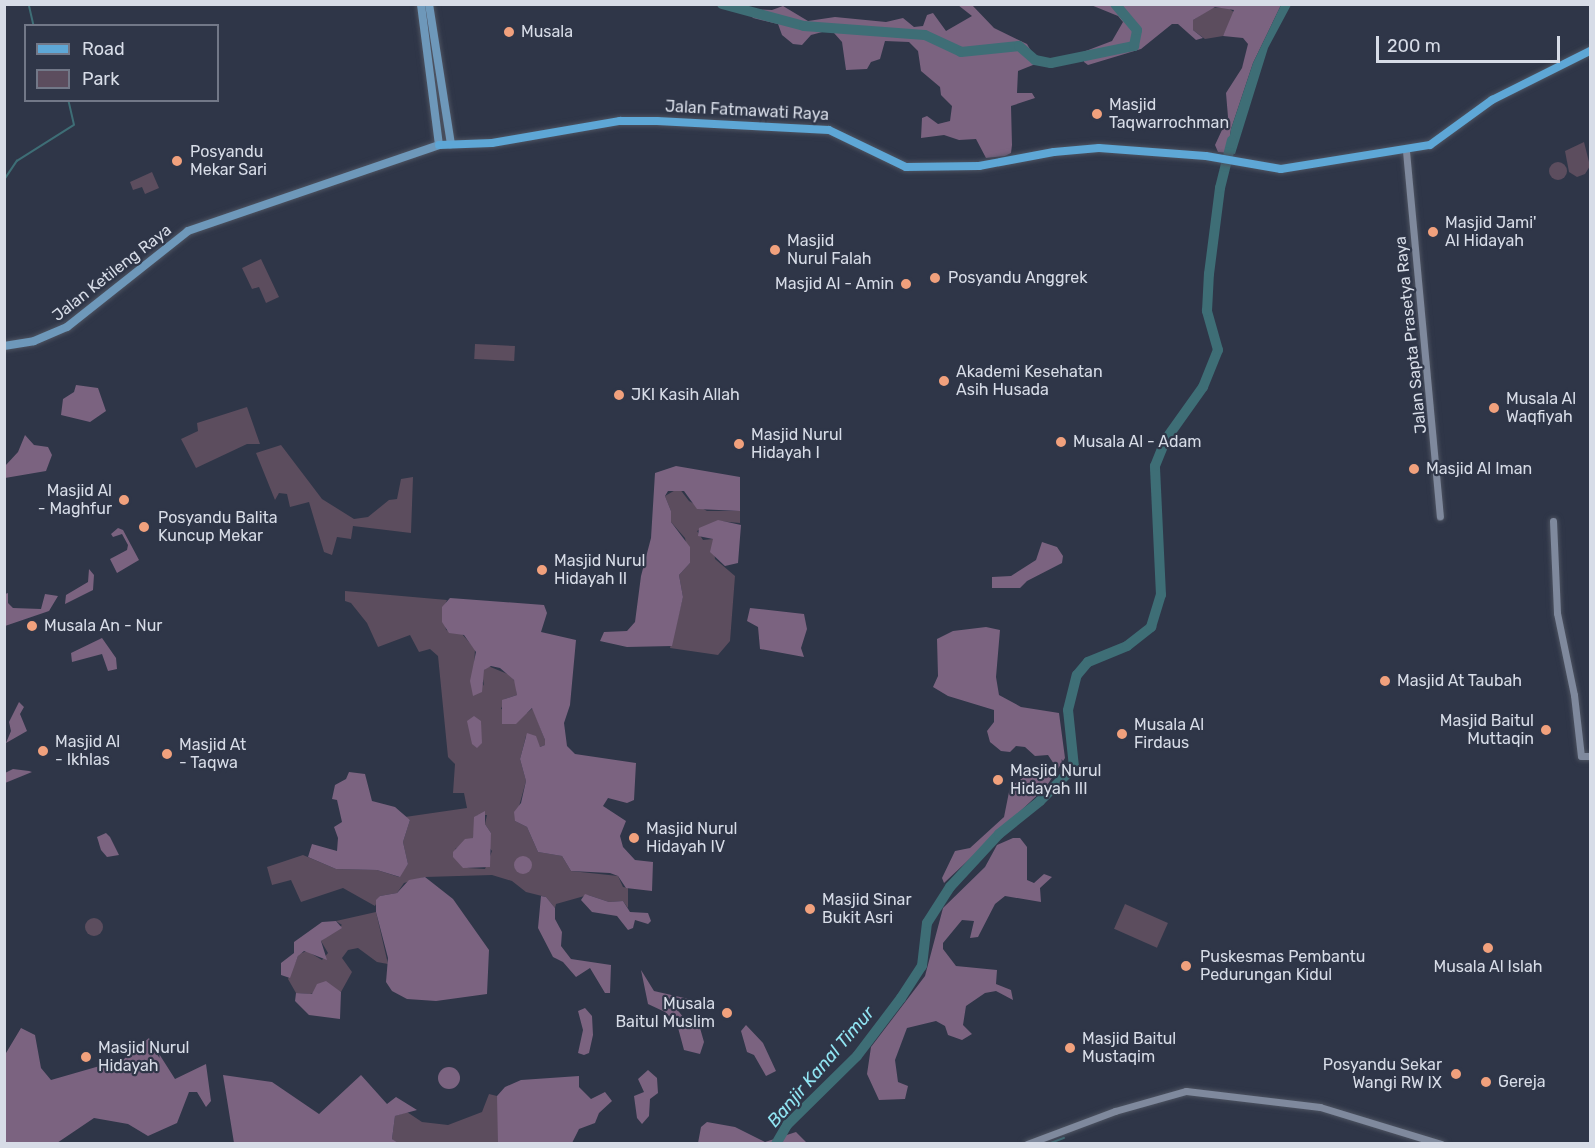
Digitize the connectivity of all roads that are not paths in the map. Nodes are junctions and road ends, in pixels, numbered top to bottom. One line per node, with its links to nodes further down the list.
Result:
1 (421, 4): 3 (main road)
2 (429, 4): 3 (main road)
3 (428, 24): 5 (main road)
4 (1590, 51): 8 (main road, Jalan Fatmawati Raya)
5 (437, 82): 6 (main road); 7 (main road)
6 (451, 144): 7 (main road, Jalan Fatmawati Raya); 8 (main road, Jalan Fatmawati Raya)
7 (439, 145): 9 (main road, Jalan Ketileng Raya)
8 (1406, 151): 10 (street, Jalan Sapta Prasetya Raya)
9 (4, 346)
10 (1440, 516)
11 (1553, 521): 12 (street)
12 (1590, 756)
13 (1026, 1143): 14 (street)
14 (1441, 1143)

